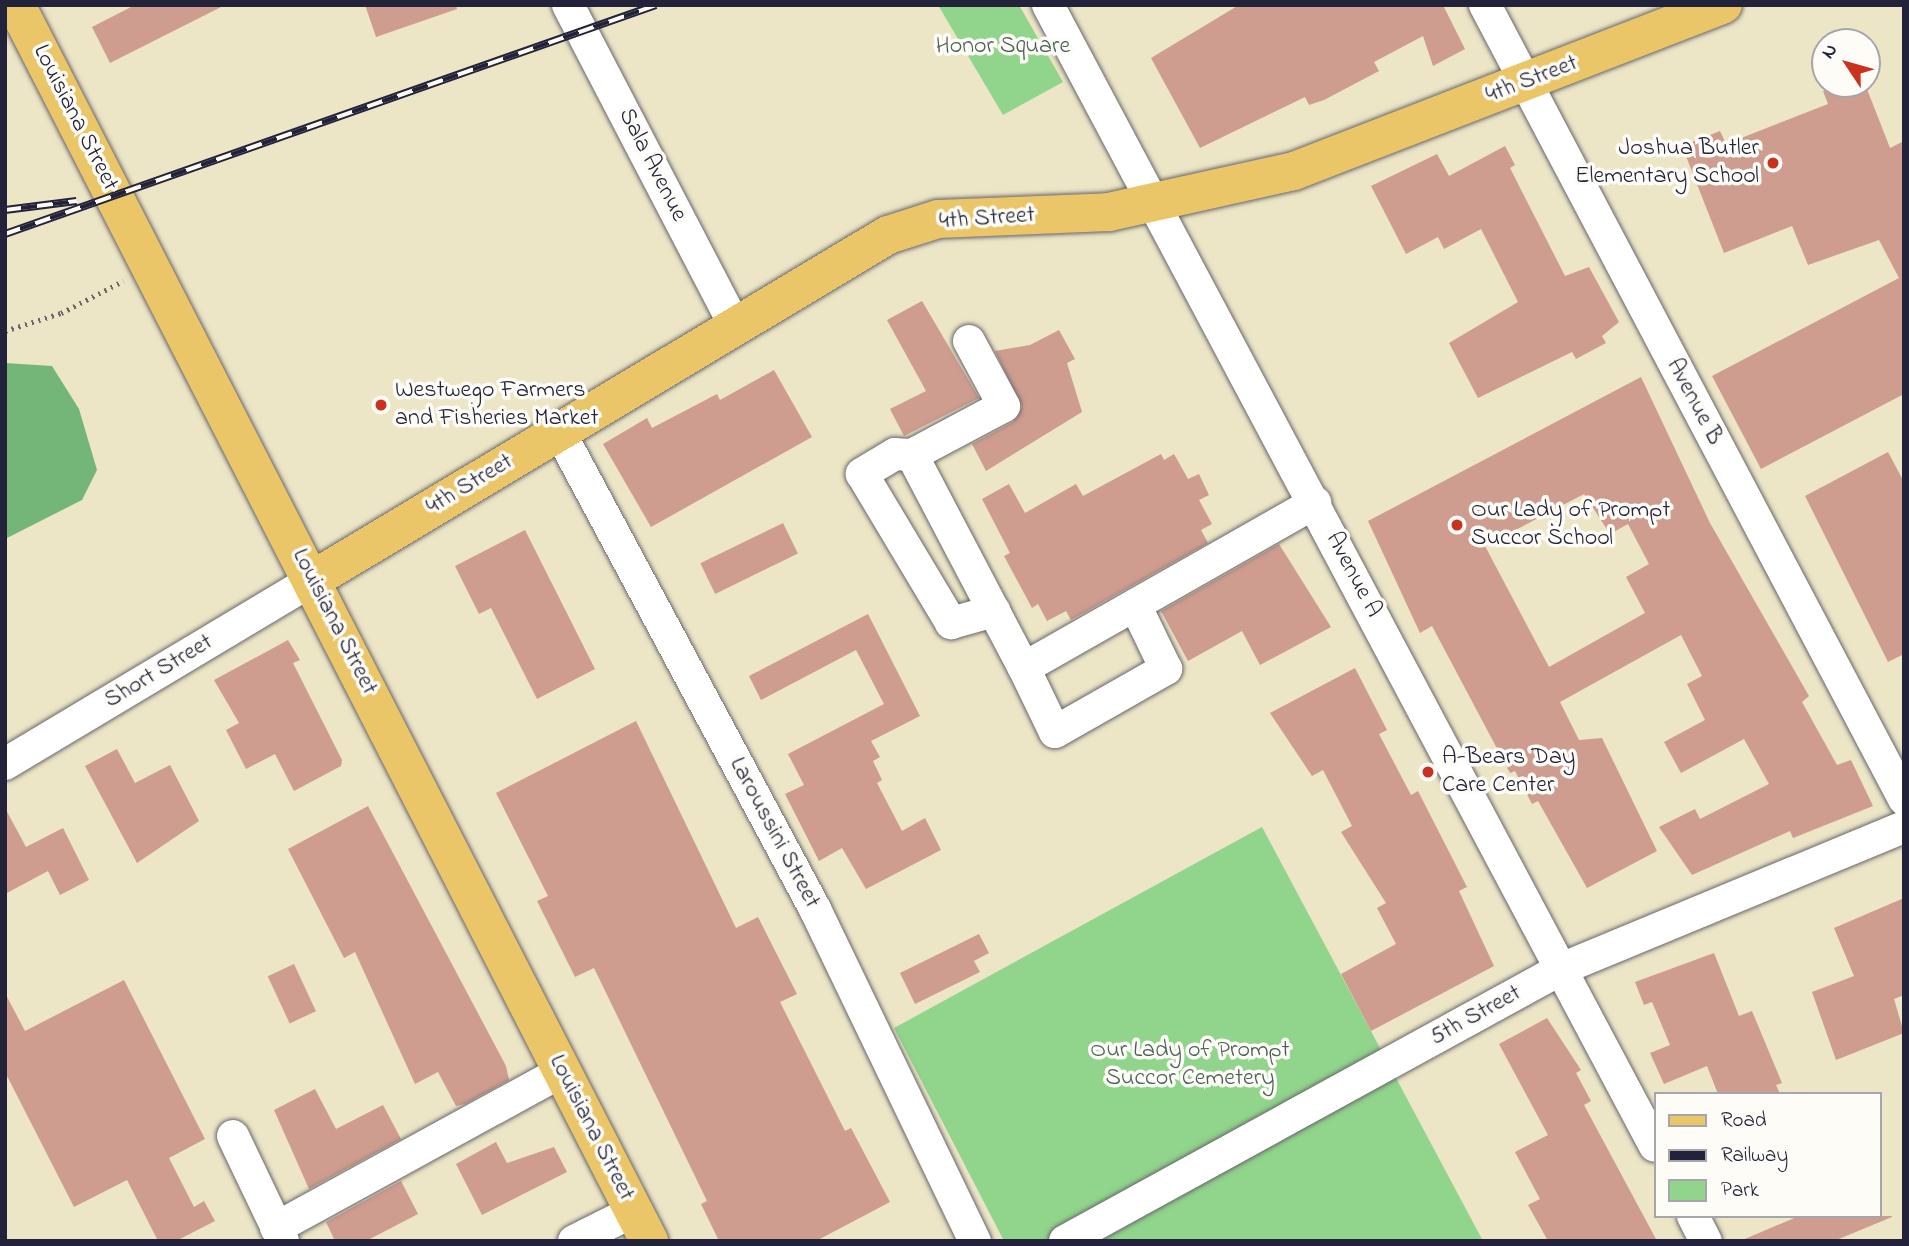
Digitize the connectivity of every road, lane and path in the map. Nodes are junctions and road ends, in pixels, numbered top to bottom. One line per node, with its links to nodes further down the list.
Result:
1 (16, 5): 8 (main road, Louisiana Street)
2 (569, 5): 9 (street, Sala Avenue)
3 (1048, 5): 7 (street, Avenue A)
4 (1485, 5): 6 (street, Avenue B)
5 (1723, 5): 6 (main road, 4th Street)
6 (1526, 82): 7 (main road, 4th Street); 20 (street, Avenue B)
7 (1155, 203): 9 (main road, 4th Street); 14 (street, Avenue A)
8 (151, 267): 10 (path); 15 (main road, Louisiana Street)
9 (735, 326): 12 (main road, 4th Street)
10 (5, 331)
11 (969, 341): 13 (street)
12 (559, 431): 15 (main road, 4th Street); 30 (street, Laroussini Street)
13 (912, 456): 17 (street); 17 (street)
14 (1315, 503): 16 (street); 22 (street, Avenue A)
15 (312, 580): 19 (street, Short Street); 23 (main road, Louisiana Street)
16 (1135, 605): 18 (street); 18 (street)
17 (994, 611): 18 (street)
18 (1024, 668)
19 (5, 764)
20 (1904, 799)
21 (1904, 827): 22 (street, 5th Street)
22 (1561, 969): 25 (street, Avenue A); 31 (street, 5th Street)
23 (563, 1071): 27 (main road, Louisiana Street); 28 (street)
24 (233, 1136): 28 (street)
25 (1654, 1144)
26 (1694, 1218): 32 (street)
27 (641, 1226): 29 (street)
28 (280, 1234)
29 (573, 1241)
30 (975, 1241)
31 (1065, 1241)
32 (1706, 1241)

